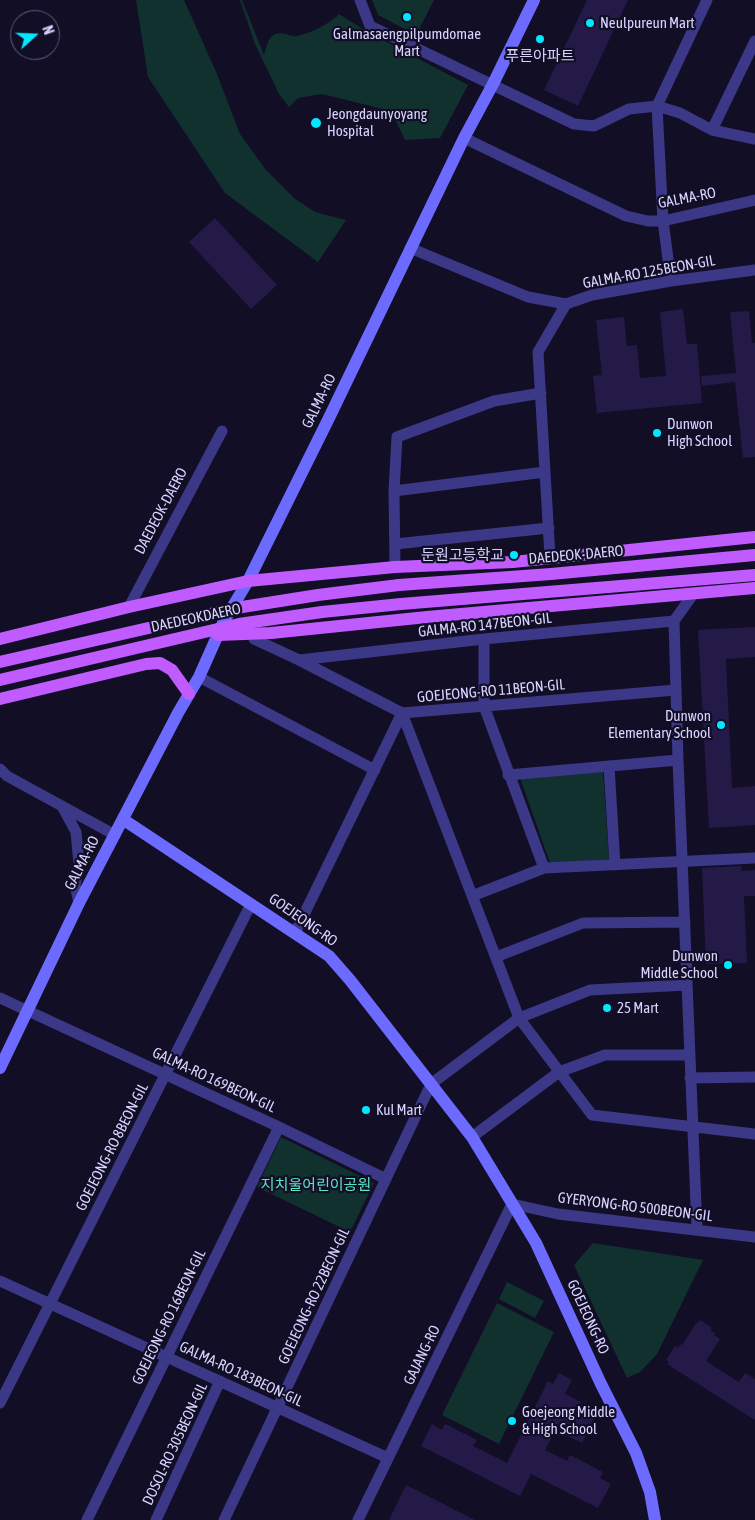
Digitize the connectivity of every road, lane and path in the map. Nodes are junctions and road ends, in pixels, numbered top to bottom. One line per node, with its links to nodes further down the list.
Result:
1 (360, 0): 5 (street)
2 (534, 0): 5 (main road, GALMA-RO)
3 (707, 0): 6 (street)
4 (755, 41): 7 (street)
5 (493, 84): 6 (street); 8 (main road, GALMA-RO)
6 (657, 106): 7 (street); 11 (street)
7 (712, 130): 9 (street)
8 (464, 138): 11 (street, GALMA-RO); 12 (main road, GALMA-RO)
9 (755, 139)
10 (755, 200): 11 (street, GALMA-RO)
11 (663, 221): 14 (street)
12 (410, 248): 15 (street, GALMA-RO 125BEON-GIL); 29 (main road, GALMA-RO)
13 (755, 270): 14 (street, GALMA-RO 125BEON-GIL)
14 (671, 281): 15 (street, GALMA-RO 125BEON-GIL)
15 (566, 304): 16 (street, DAEDEOK-DAERO)
16 (541, 393): 18 (street, DAEDEOK-DAERO); 19 (street)
17 (222, 431): 33 (street, DAEDEOK-DAERO)
18 (545, 472): 19 (street); 20 (street, DAEDEOK-DAERO)
19 (394, 491): 23 (street)
20 (549, 528): 23 (street, DAEDEOK-DAERO); 25 (street, DAEDEOK-DAERO)
21 (755, 537): 22 (main road)
22 (704, 541): 25 (main road); 26 (main road)
23 (395, 544): 27 (street)
24 (755, 555): 26 (main road, DAEDEOK-DAERO)
25 (550, 557): 27 (main road)
26 (657, 564): 30 (main road, DAEDEOK-DAERO)
27 (395, 567): 29 (main road)
28 (755, 575): 42 (main road, DAEDEOKDAERO, bridge)
29 (248, 581): 33 (main road); 35 (main road, GALMA-RO)
30 (399, 585): 40 (main road, DAEDEOKDAERO, bridge)
31 (755, 588): 32 (main road)
32 (694, 593): 34 (street); 35 (main road)
33 (128, 607): 36 (main road)
34 (674, 621): 38 (street, GALMA-RO 147BEON-GIL); 43 (street)
35 (218, 635): 41 (main road, GALMA-RO)
36 (0, 639)
37 (254, 639): 39 (street)
38 (484, 639): 39 (street, GALMA-RO 147BEON-GIL); 46 (street)
39 (299, 660): 47 (street)
40 (0, 662)
41 (199, 677): 44 (main road, GALMA-RO); 51 (street)
42 (0, 680)
43 (676, 690): 46 (street, GOEJEONG-RO 11BEON-GIL); 48 (street)
44 (189, 694): 45 (main road); 54 (main road, GALMA-RO)
45 (0, 699)
46 (484, 706): 47 (street, GOEJEONG-RO 11BEON-GIL); 52 (street)
47 (402, 713): 51 (street, GOEJEONG-RO 11BEON-GIL); 60 (street)
48 (678, 760): 49 (street); 57 (street)
49 (609, 766): 52 (street); 58 (street)
50 (0, 769): 53 (street)
51 (375, 770): 64 (street, GOEJEONG-RO 11BEON-GIL)
52 (508, 775): 59 (street)
53 (62, 806): 55 (street); 61 (street)
54 (124, 820): 55 (main road, GALMA-RO); 62 (main road, GOEJEONG-RO)
55 (115, 835): 61 (main road, GALMA-RO)
56 (755, 858): 57 (street)
57 (683, 862): 58 (street); 63 (street)
58 (615, 865): 59 (street)
59 (544, 868): 60 (street)
60 (472, 896): 65 (street)
61 (79, 904): 68 (main road, GALMA-RO)
62 (251, 904): 64 (main road, GOEJEONG-RO); 73 (street, GOEJEONG-RO 8BEON-GIL)
63 (685, 922): 65 (street); 66 (street)
64 (296, 933): 76 (main road, GOEJEONG-RO)
65 (496, 957): 69 (street)
66 (687, 985): 69 (street); 70 (street)
67 (0, 998): 68 (street, GALMA-RO 169BEON-GIL)
68 (28, 1011): 71 (main road, GALMA-RO); 73 (street, GALMA-RO 169BEON-GIL)
69 (519, 1018): 72 (street); 76 (street)
70 (690, 1055): 72 (street); 75 (street)
71 (0, 1068)
72 (559, 1072): 78 (street); 80 (street)
73 (166, 1074): 77 (street, GALMA-RO 169BEON-GIL); 86 (street, GOEJEONG-RO 8BEON-GIL)
74 (755, 1077): 75 (street)
75 (690, 1078): 78 (street)
76 (431, 1084): 80 (main road, GOEJEONG-RO); 81 (street, GOEJEONG-RO 22BEON-GIL)
77 (279, 1127): 81 (street, GALMA-RO 169BEON-GIL); 87 (street, GOEJEONG-RO 16BEON-GIL)
78 (692, 1127): 79 (street); 83 (street)
79 (755, 1134)
80 (472, 1136): 82 (main road, GOEJEONG-RO)
81 (386, 1179): 90 (street, GOEJEONG-RO 22BEON-GIL)
82 (512, 1204): 83 (street, GYERYONG-RO 500BEON-GIL); 91 (street, GAJANG-RO); 96 (main road, GOEJEONG-RO)
83 (697, 1229): 84 (street, GYERYONG-RO 500BEON-GIL)
84 (755, 1237)
85 (0, 1281): 86 (street, GALMA-RO 183BEON-GIL)
86 (49, 1305): 87 (street, GALMA-RO 183BEON-GIL); 89 (street, GOEJEONG-RO 8BEON-GIL)
87 (166, 1357): 88 (street, GALMA-RO 183BEON-GIL); 92 (street, GOEJEONG-RO 16BEON-GIL)
88 (220, 1381): 90 (street, GALMA-RO 183BEON-GIL); 93 (street, DOSOL-RO 305BEON-GIL)
89 (0, 1403)
90 (277, 1407): 91 (street, GALMA-RO 183BEON-GIL); 94 (street, GOEJEONG-RO 22BEON-GIL)
91 (388, 1458): 95 (street, GAJANG-RO)
92 (87, 1520)
93 (156, 1520)
94 (224, 1520)
95 (358, 1520)
96 (655, 1520)

